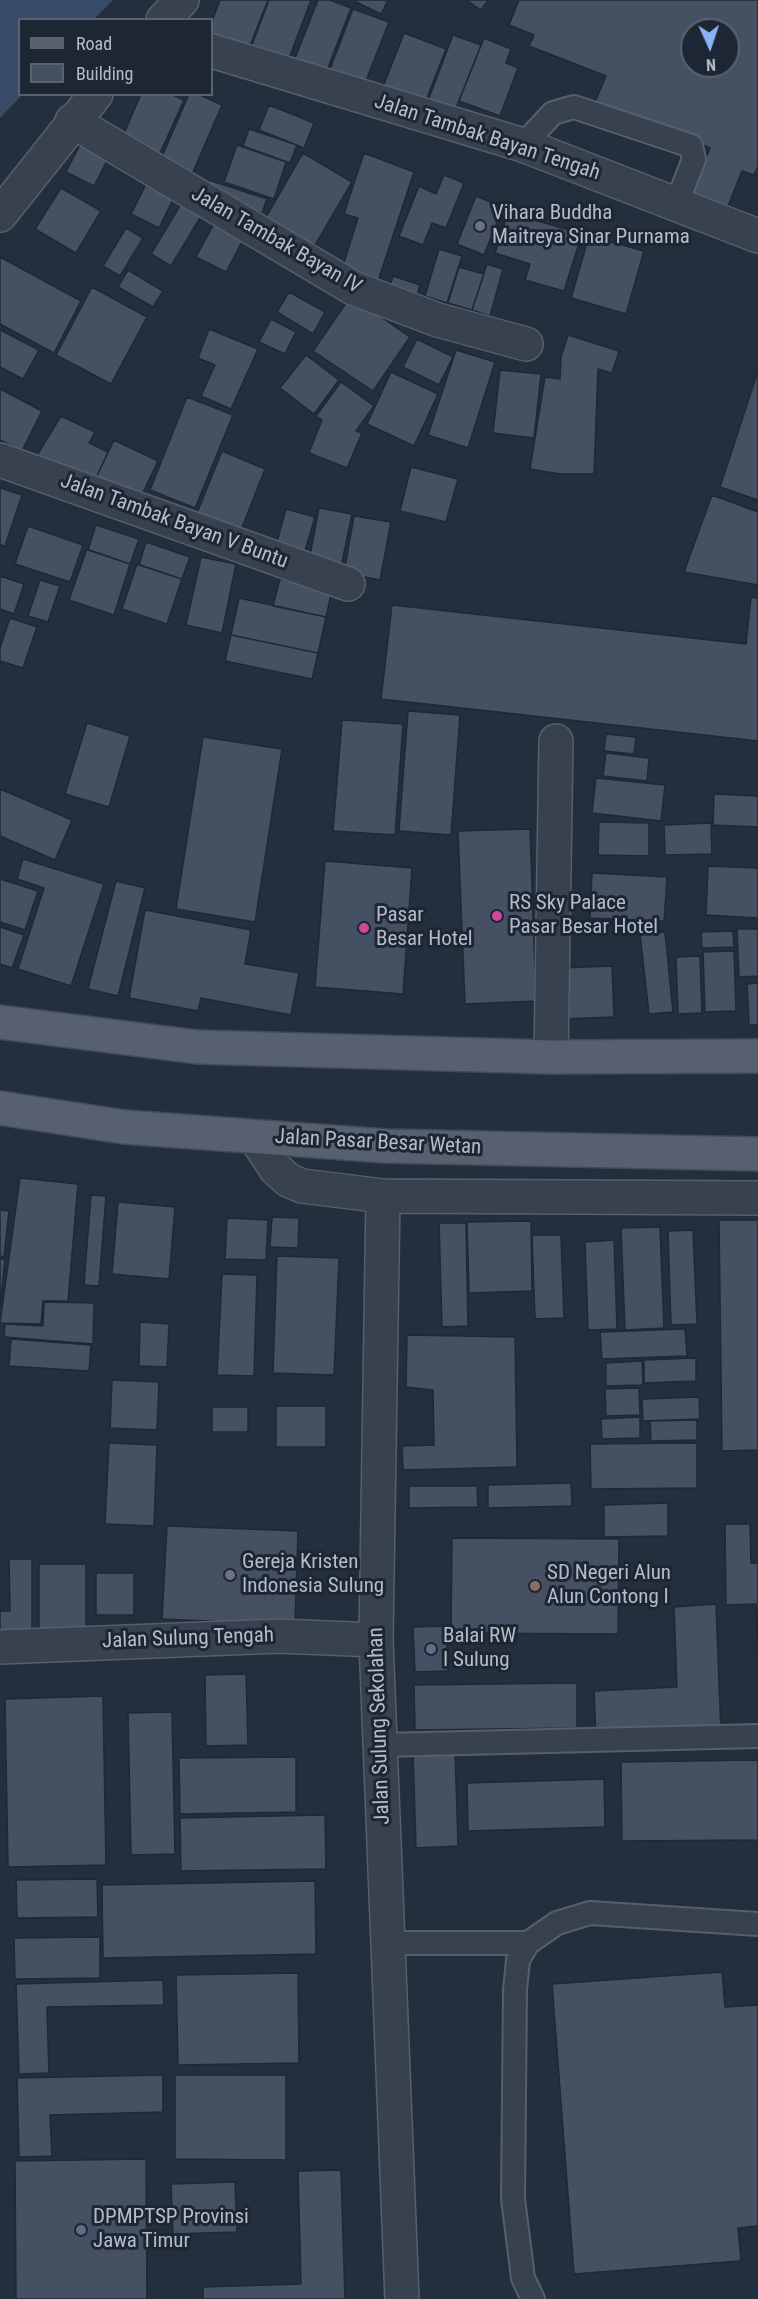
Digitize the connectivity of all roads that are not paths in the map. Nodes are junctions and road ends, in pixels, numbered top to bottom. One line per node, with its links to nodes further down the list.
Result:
1 (182, 0): 2 (street)
2 (165, 18)
3 (213, 51): 6 (street, Jalan Tambak Bayan Tengah)
4 (94, 96): 5 (street)
5 (72, 121): 8 (street); 10 (street, Jalan Tambak Bayan IV)
6 (523, 145): 7 (street, Jalan Tambak Bayan Tengah); 7 (lane)
7 (676, 205): 9 (street, Jalan Tambak Bayan Tengah)
8 (0, 215)
9 (758, 236)
10 (526, 344)
11 (0, 460): 12 (street, Jalan Tambak Bayan V Buntu)
12 (348, 584)
13 (556, 741): 16 (street)
14 (0, 1022): 16 (main road)
15 (758, 1056): 16 (main road)
16 (551, 1057)
17 (0, 1108): 18 (main road, Jalan Pasar Besar Wetan)
18 (255, 1137): 19 (main road, Jalan Pasar Besar Wetan); 20 (street)
19 (758, 1154)
20 (384, 1196): 21 (street); 22 (street, Jalan Sulung Sekolahan)
21 (758, 1198)
22 (376, 1640): 23 (street, Jalan Sulung Tengah); 25 (street, Jalan Sulung Sekolahan)
23 (0, 1647)
24 (758, 1736): 25 (lane)
25 (380, 1744): 28 (street, Jalan Sulung Sekolahan)
26 (758, 1924): 27 (lane)
27 (528, 1943): 28 (lane); 30 (lane)
28 (388, 1944): 29 (street, Jalan Sulung Sekolahan)
29 (402, 2299)
30 (533, 2299)

